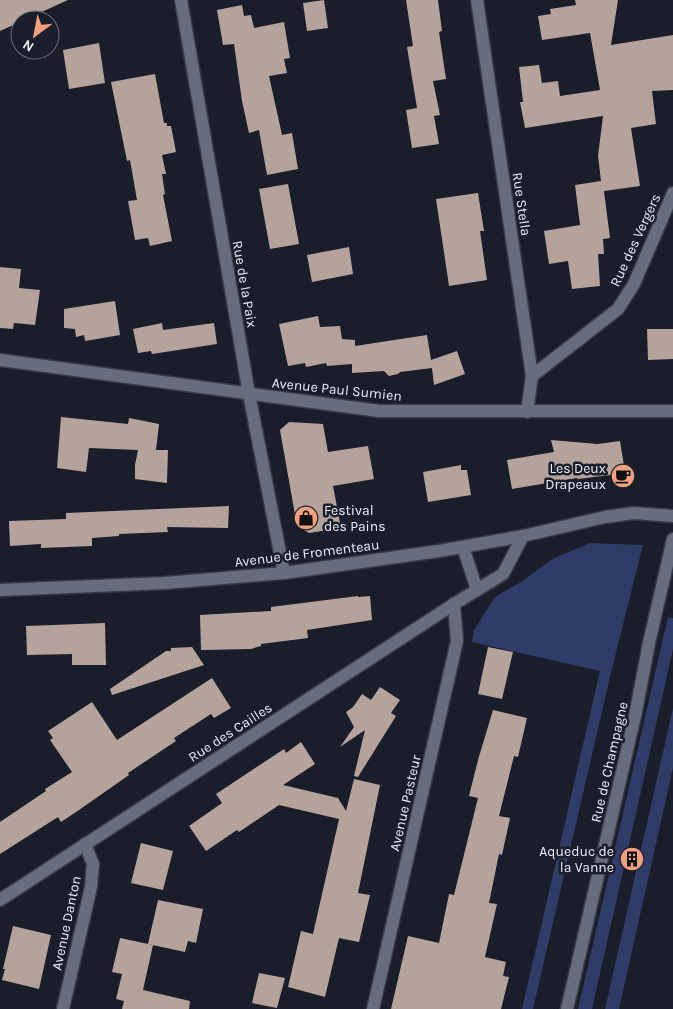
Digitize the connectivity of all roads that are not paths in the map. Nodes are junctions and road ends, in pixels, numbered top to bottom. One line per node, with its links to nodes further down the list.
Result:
1 (181, 0): 6 (street, Rue de la Paix)
2 (476, 0): 5 (street, Rue Stella)
3 (673, 193): 5 (street, Rue des Vergers)
4 (0, 360): 6 (street, Avenue Paul Sumien)
5 (532, 376): 7 (street, Rue Stella)
6 (249, 394): 7 (street, Avenue Paul Sumien); 13 (street, Rue de la Paix)
7 (527, 412): 8 (street, Avenue Paul Sumien)
8 (673, 412)
9 (673, 516): 10 (street, Avenue de Fromenteau)
10 (523, 536): 11 (street, Avenue de Fromenteau); 15 (street, Rue des Cailles)
11 (463, 546): 13 (street, Avenue de Fromenteau); 15 (street)
12 (672, 547): 21 (street, Rue de Champagne)
13 (284, 573): 14 (street, Avenue de Fromenteau)
14 (0, 590)
15 (477, 590): 16 (street, Rue des Cailles)
16 (454, 604): 17 (street, Rue des Cailles); 20 (street, Avenue Pasteur)
17 (85, 844): 18 (street, Rue des Cailles); 19 (street, Avenue Danton)
18 (0, 900)
19 (63, 1009)
20 (373, 1009)
21 (567, 1009)

